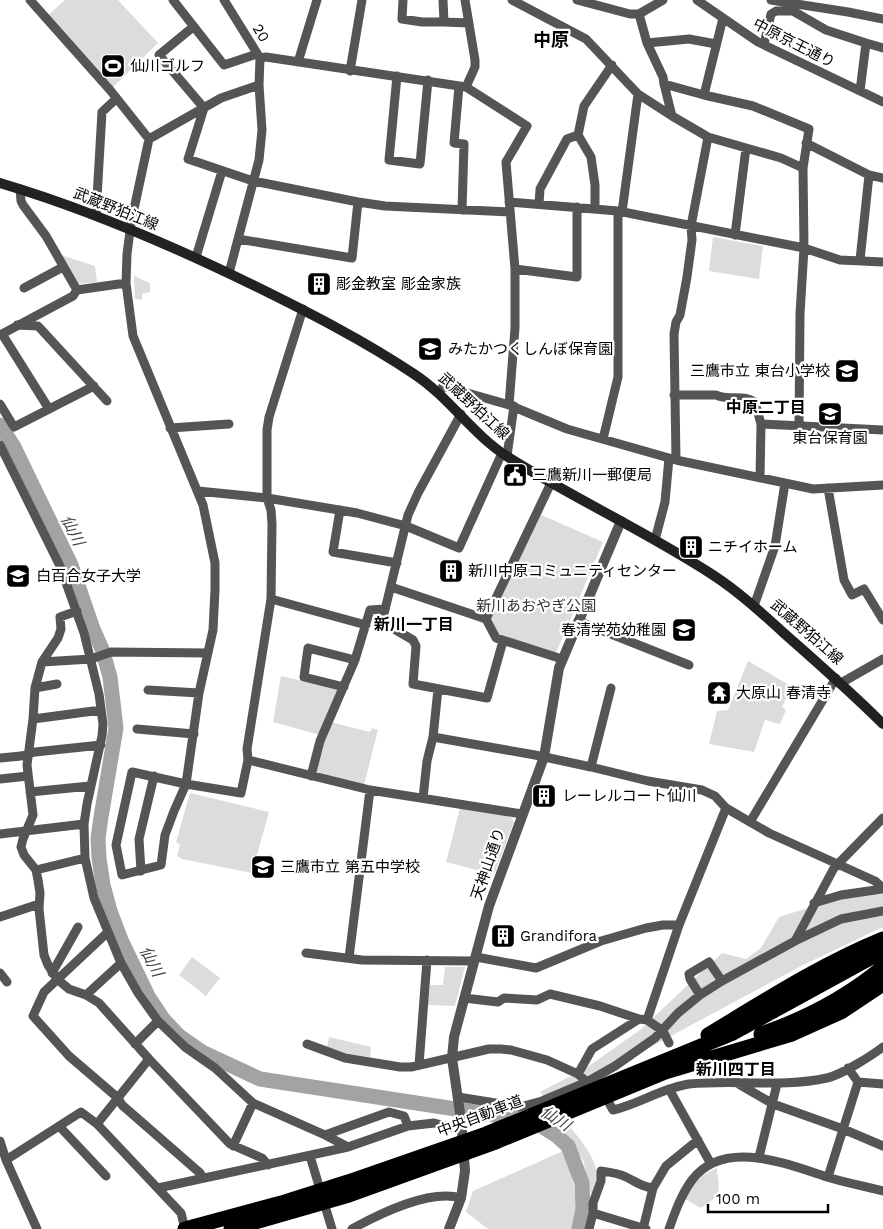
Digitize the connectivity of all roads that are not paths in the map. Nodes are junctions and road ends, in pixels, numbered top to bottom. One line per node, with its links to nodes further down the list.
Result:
1 (30, 0): 38 (street)
2 (173, 0): 20 (street)
3 (224, 0): 26 (street, 20)
4 (317, 0): 27 (street)
5 (362, 0): 29 (street)
6 (402, 0): 18 (street)
7 (443, 0): 18 (street)
8 (465, 0): 19 (street)
9 (512, 0): 28 (street)
10 (577, 0): 14 (street)
11 (662, 0): 15 (street)
12 (697, 0): 16 (street, 中原京王通り)
13 (771, 0): 17 (street)
14 (602, 3): 15 (street)
15 (639, 14): 21 (street)
16 (723, 18): 23 (street); 24 (street, 中原京王通り)
17 (883, 19)
18 (444, 22): 19 (street)
19 (469, 23): 34 (street)
20 (193, 27): 26 (street); 40 (street)
21 (647, 43): 23 (street); 32 (street)
22 (866, 43): 24 (street); 25 (street); 35 (street)
23 (716, 44): 37 (street)
24 (764, 44): 35 (street, 中原京王通り)
25 (883, 48)
26 (258, 56): 27 (street); 33 (street, 20)
27 (298, 62): 29 (street)
28 (612, 65): 36 (street); 42 (street)
29 (350, 71): 30 (street)
30 (397, 76): 31 (street); 31 (street)
31 (428, 80): 34 (street)
32 (664, 84): 37 (street); 41 (street)
33 (258, 85): 40 (street); 51 (street, 20)
34 (462, 86): 55 (street); 59 (street)
35 (860, 91): 39 (street, 中原京王通り)
36 (638, 94): 41 (street); 61 (street)
37 (704, 95): 45 (street)
38 (116, 99): 44 (street); 62 (street)
39 (883, 102)
40 (204, 108): 44 (street); 48 (street)
41 (672, 116): 43 (street)
42 (578, 135): 56 (street); 58 (street)
43 (708, 137): 46 (street); 63 (street)
44 (149, 139): 64 (street)
45 (806, 144): 47 (street); 49 (street)
46 (746, 148): 47 (street); 65 (street)
47 (803, 168): 67 (street)
48 (222, 171): 51 (street); 68 (street)
49 (869, 175): 50 (street); 69 (street)
50 (883, 178)
51 (253, 181): 54 (street); 66 (street, 20)
52 (0, 183): 53 (main road, 武蔵野狛江線)
53 (20, 189): 62 (main road, 武蔵野狛江線); 71 (street)
54 (358, 202): 59 (street); 66 (street)
55 (509, 202): 56 (street); 60 (street)
56 (539, 204): 57 (street)
57 (576, 207): 58 (street); 72 (street)
58 (595, 208): 61 (street)
59 (462, 210): 60 (street)
60 (510, 212): 72 (street)
61 (620, 212): 63 (street); 93 (street)
62 (96, 215): 64 (main road, 武蔵野狛江線)
63 (691, 226): 65 (street); 82 (street)
64 (130, 229): 68 (main road, 武蔵野狛江線); 74 (street)
65 (735, 234): 67 (street)
66 (238, 239): 73 (street, 20)
67 (804, 248): 69 (street); 90 (street)
68 (196, 258): 73 (main road, 武蔵野狛江線)
69 (860, 260): 70 (street)
70 (883, 262)
71 (63, 267): 75 (street); 76 (street)
72 (515, 269): 85 (street)
73 (229, 273): 77 (main road, 武蔵野狛江線)
74 (126, 283): 76 (street); 91 (street)
75 (24, 288)
76 (77, 290): 78 (street)
77 (303, 309): 81 (main road, 武蔵野狛江線); 103 (street)
78 (17, 325): 79 (street); 80 (street)
79 (1, 334): 86 (street)
80 (94, 386): 83 (street); 86 (street)
81 (439, 392): 85 (street); 87 (main road, 武蔵野狛江線)
82 (674, 395): 89 (street); 96 (street)
83 (107, 401)
84 (0, 404): 86 (street)
85 (511, 405): 93 (street); 95 (street)
86 (49, 410)
87 (461, 414): 95 (main road, 武蔵野狛江線); 106 (street)
88 (229, 424): 91 (street)
89 (761, 424): 90 (street); 97 (street)
90 (799, 426): 92 (street)
91 (170, 428): 102 (street)
92 (883, 430)
93 (603, 439): 96 (street)
94 (0, 445): 113 (street)
95 (504, 454): 98 (main road, 武蔵野狛江線); 106 (street)
96 (672, 459): 97 (street); 107 (street)
97 (760, 478): 99 (street)
98 (551, 483): 105 (main road, 武蔵野狛江線); 114 (street)
99 (785, 483): 101 (street); 111 (street)
100 (883, 485): 101 (street)
101 (828, 488): 115 (street)
102 (198, 491): 103 (street); 119 (street)
103 (267, 498): 104 (street); 110 (street)
104 (340, 510): 106 (street); 108 (street)
105 (621, 521): 107 (main road, 武蔵野狛江線); 116 (street, 天神山通り)
106 (406, 526): 108 (street)
107 (655, 540): 111 (main road, 武蔵野狛江線)
108 (397, 563): 109 (street)
109 (391, 587): 112 (street); 114 (street)
110 (271, 599): 117 (street); 144 (street)
111 (754, 606): 126 (main road, 武蔵野狛江線)
112 (385, 609): 117 (street); 131 (street)
113 (77, 611): 120 (street); 124 (street)
114 (486, 619): 118 (street)
115 (883, 620)
116 (578, 621): 121 (street, 天神山通り); 125 (street)
117 (366, 625): 123 (street)
118 (503, 641): 121 (street); 131 (street)
119 (208, 653): 120 (street); 133 (street)
120 (93, 658): 124 (street); 134 (street)
121 (562, 659): 142 (street, 天神山通り)
122 (883, 659): 126 (street)
123 (355, 660): 128 (street); 128 (street)
124 (42, 662): 129 (street)
125 (688, 665)
126 (839, 681): 136 (main road, 武蔵野狛江線); 158 (street)
127 (57, 684): 129 (street)
128 (344, 687): 148 (street)
129 (35, 688): 135 (street)
130 (611, 688): 145 (street)
131 (438, 689): 139 (street)
132 (148, 690): 133 (street)
133 (199, 693): 138 (street)
134 (101, 710): 135 (street); 140 (street)
135 (33, 719): 141 (street)
136 (883, 724)
137 (137, 728): 138 (street)
138 (194, 734): 150 (street)
139 (433, 737): 142 (street); 154 (street)
140 (101, 745): 141 (street); 151 (street)
141 (27, 755): 143 (street); 146 (street)
142 (544, 757): 145 (street); 156 (street, 天神山通り)
143 (0, 758)
144 (248, 760): 148 (street); 150 (street)
145 (591, 767): 155 (street)
146 (28, 776): 149 (street); 153 (street)
147 (154, 776): 150 (street); 165 (street); 165 (street)
148 (311, 776): 152 (street)
149 (0, 779)
150 (186, 784): 165 (street)
151 (90, 786): 153 (street); 159 (street)
152 (370, 790): 154 (street); 178 (street)
153 (30, 792): 160 (street)
154 (423, 798): 156 (street)
155 (726, 808): 158 (street); 171 (street)
156 (522, 814): 179 (street, 天神山通り)
157 (883, 818): 163 (street)
158 (750, 822): 163 (street)
159 (84, 824): 160 (street); 162 (street)
160 (26, 832): 161 (street); 164 (street)
161 (0, 834)
162 (85, 858): 164 (street); 173 (street)
163 (838, 864): 166 (street); 167 (street)
164 (36, 870): 168 (street)
165 (140, 871)
166 (883, 888): 167 (street)
167 (814, 903): 175 (street)
168 (39, 904): 170 (street); 184 (street)
169 (883, 911): 175 (street)
170 (0, 917)
171 (678, 925): 179 (street); 191 (street)
172 (78, 927): 184 (street)
173 (108, 932): 181 (street); 184 (street)
174 (883, 939): 200 (highway)
175 (795, 940): 185 (street)
176 (883, 951): 200 (highway, 中央自動車道)
177 (306, 953): 178 (street)
178 (349, 958): 180 (street)
179 (475, 959): 180 (street); 190 (street, 天神山通り)
180 (427, 960): 201 (street)
181 (121, 963): 188 (street); 192 (street)
182 (883, 967): 200 (highway)
183 (0, 973): 186 (street)
184 (55, 976): 188 (street); 214 (street)
185 (722, 981): 189 (street); 189 (street)
186 (7, 982)
187 (883, 984): 208 (highway, 中央自動車道)
188 (86, 995): 195 (street)
189 (700, 995): 193 (street)
190 (464, 998): 191 (street); 198 (street, 天神山通り)
191 (643, 1020): 193 (street); 204 (street)
192 (158, 1021): 195 (street); 216 (street)
193 (663, 1031): 194 (street); 205 (street)
194 (670, 1043)
195 (135, 1044): 199 (street)
196 (307, 1044): 201 (street)
197 (883, 1047): 202 (street)
198 (452, 1058): 201 (street); 204 (street); 215 (street, 天神山通り)
199 (149, 1059): 214 (street); 226 (street)
200 (654, 1064): 208 (highway, 中央自動車道)
201 (418, 1065)
202 (848, 1068): 207 (street); 211 (street)
203 (683, 1072): 210 (street)
204 (578, 1074): 206 (street)
205 (597, 1075): 206 (street); 213 (street)
206 (587, 1082): 215 (street)
207 (858, 1082): 212 (street); 222 (street)
208 (624, 1083): 243 (highway, 中央自動車道); 244 (highway, 中央自動車道)
209 (737, 1083): 210 (street); 211 (street); 217 (street)
210 (688, 1084): 213 (street)
211 (777, 1084): 217 (street)
212 (883, 1084)
213 (669, 1089): 224 (street)
214 (118, 1098): 218 (street); 236 (street)
215 (458, 1099): 219 (street, 天神山通り)
216 (252, 1103): 223 (street); 226 (street)
217 (773, 1104): 222 (street); 230 (street)
218 (97, 1124): 220 (street); 237 (street)
219 (461, 1125): 221 (street); 240 (street, 天神山通り)
220 (59, 1126): 231 (street); 234 (street)
221 (408, 1126): 223 (street); 227 (street)
222 (843, 1129): 228 (street); 235 (street)
223 (325, 1135): 227 (street)
224 (698, 1140): 232 (street); 238 (street)
225 (0, 1141): 231 (street)
226 (234, 1146): 233 (street)
227 (348, 1146): 229 (street)
228 (883, 1146)
229 (310, 1156): 233 (street); 245 (street)
230 (759, 1157): 232 (street); 235 (street)
231 (6, 1160): 242 (street)
232 (711, 1164): 250 (street)
233 (268, 1165): 236 (street)
234 (106, 1176)
235 (828, 1177): 239 (street)
236 (203, 1178): 237 (street)
237 (158, 1188): 243 (street)
238 (653, 1188): 241 (street); 249 (street)
239 (883, 1191)
240 (461, 1198): 246 (street); 247 (street, 天神山通り)
241 (593, 1213): 248 (street); 249 (street)
242 (37, 1229)
243 (185, 1229)
244 (231, 1229)
245 (332, 1229)
246 (352, 1229)
247 (449, 1229)
248 (589, 1229)
249 (644, 1229)
250 (669, 1229)

